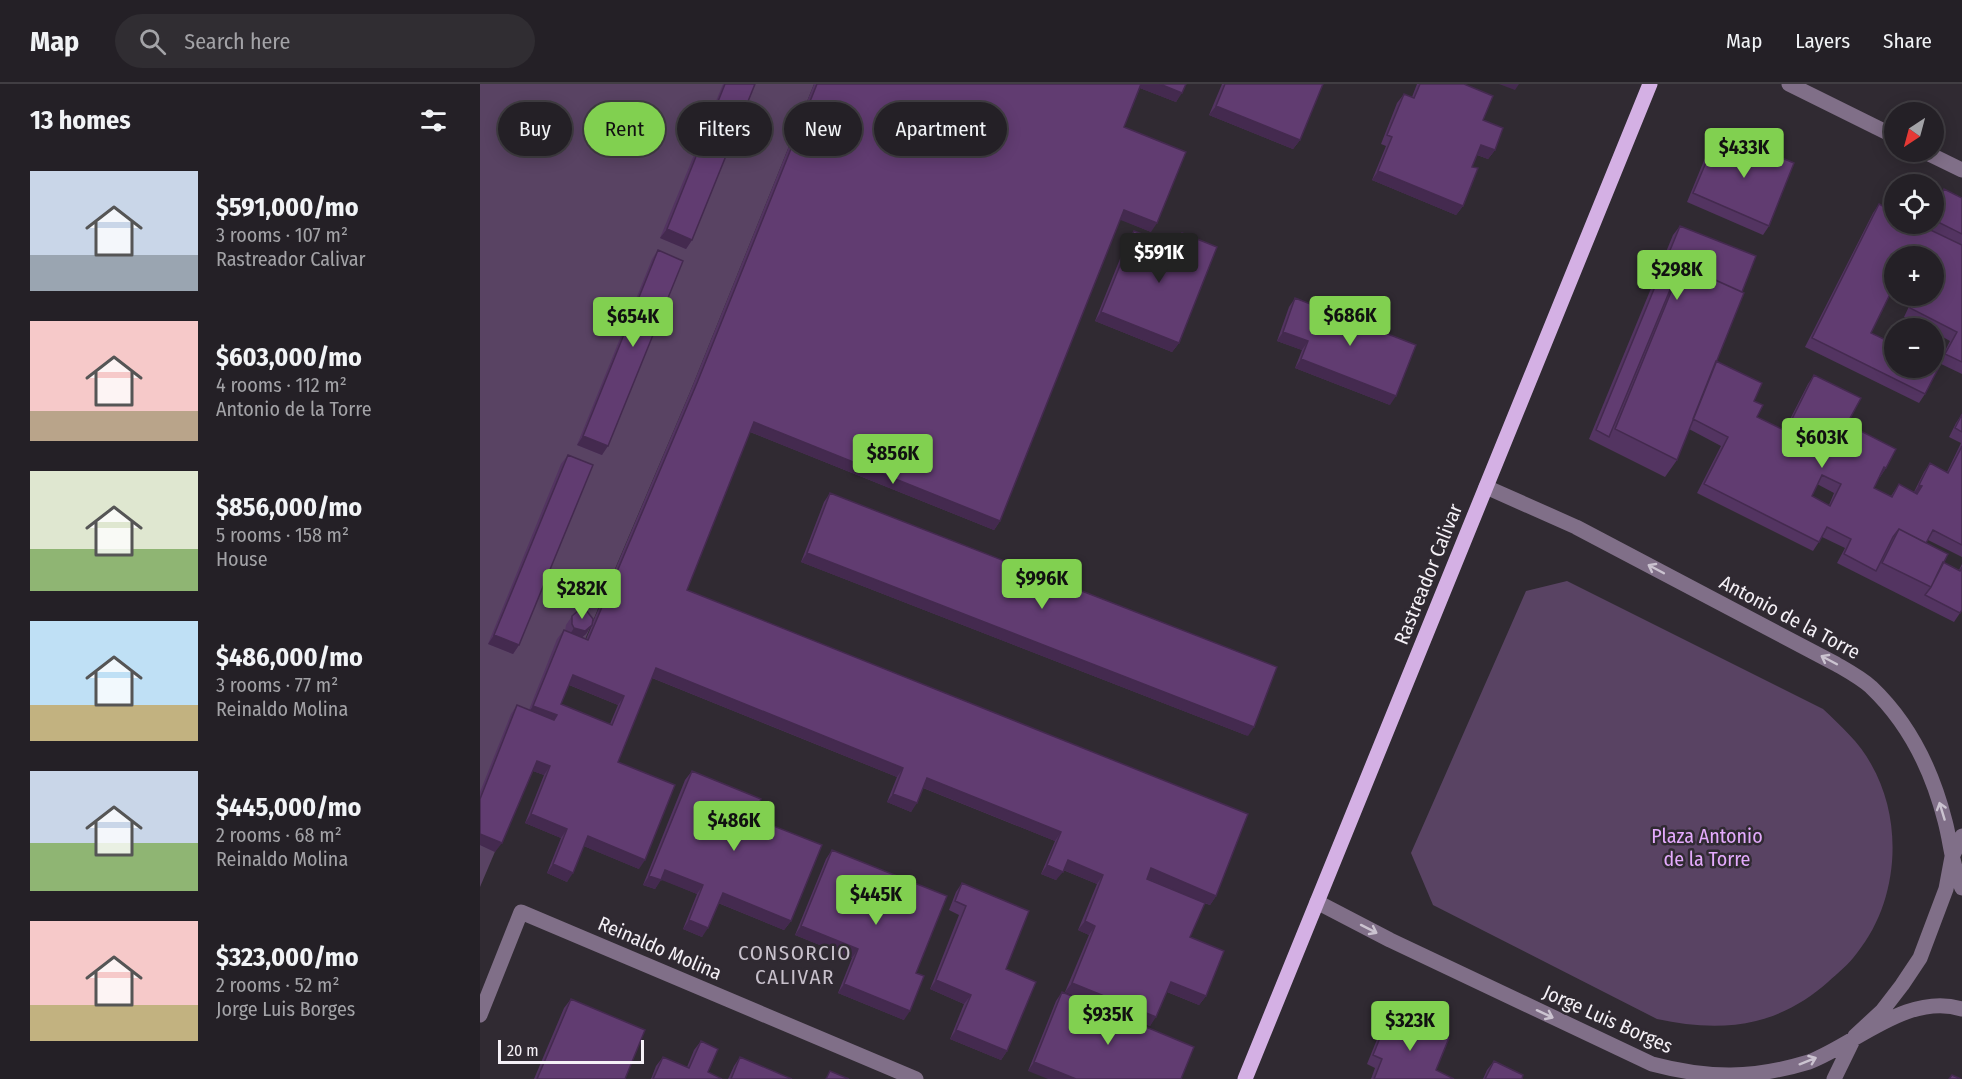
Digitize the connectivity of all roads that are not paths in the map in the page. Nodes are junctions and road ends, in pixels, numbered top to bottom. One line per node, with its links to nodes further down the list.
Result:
1 (1650, 84): 6 (main road, Rastreador Calivar)
2 (1789, 84): 3 (street)
3 (1884, 131)
4 (1944, 161): 5 (street)
5 (1962, 170)
6 (1486, 487): 8 (street, Antonio de la Torre, one-way to 6); 10 (main road, Rastreador Calivar)
7 (1962, 836): 8 (street)
8 (1952, 857): 9 (street, Antonio de la Torre); 13 (street)
9 (1962, 888)
10 (1317, 902): 13 (street, Jorge Luis Borges, one-way to 13); 15 (main road, Rastreador Calivar)
11 (1962, 1009): 13 (street, Jorge Luis Borges)
12 (480, 1015): 14 (street, Reinaldo Molina)
13 (1855, 1036): 16 (street)
14 (916, 1079)
15 (1245, 1079)
16 (1834, 1079)

